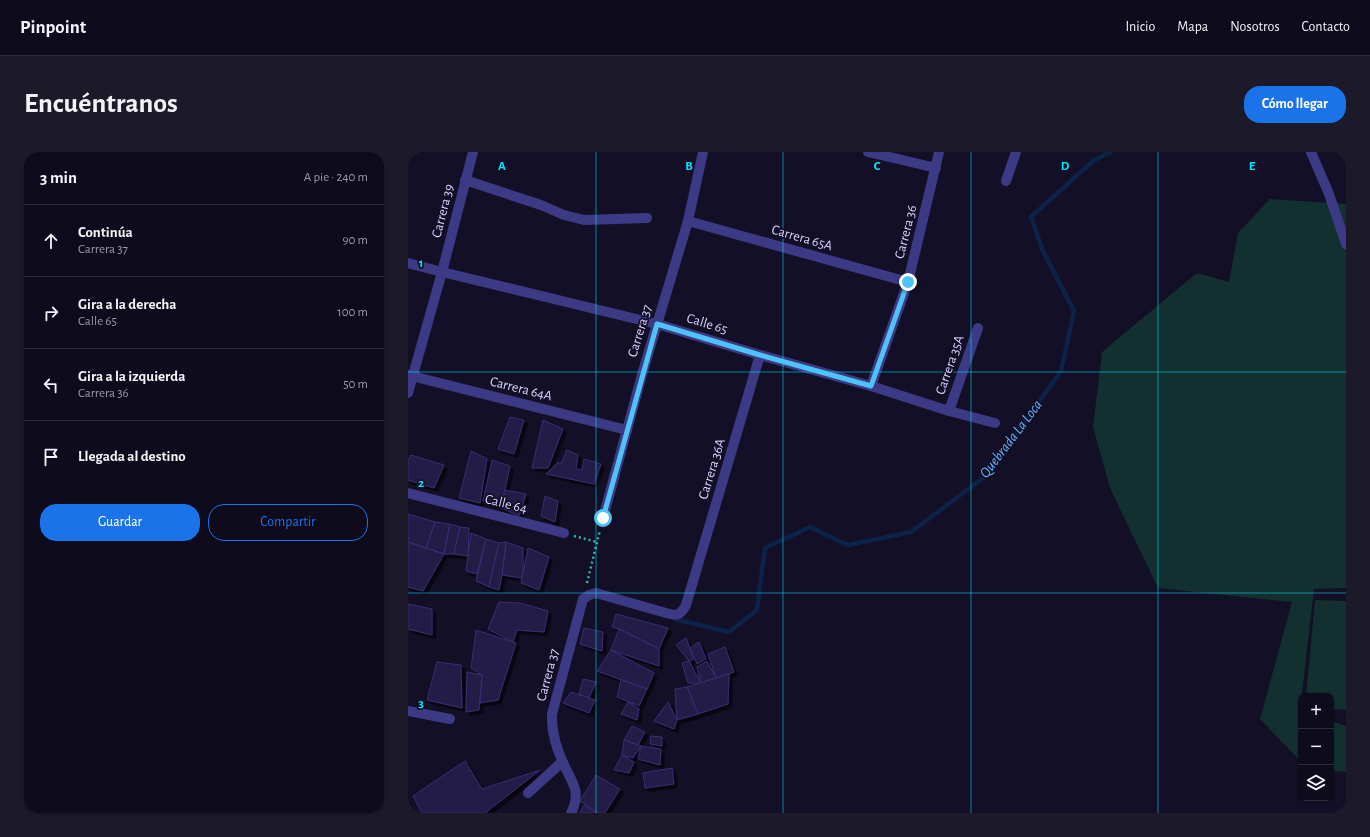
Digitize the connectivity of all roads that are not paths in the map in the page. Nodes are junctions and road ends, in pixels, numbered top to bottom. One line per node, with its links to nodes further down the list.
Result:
1 (472, 152): 8 (street, Carrera 39)
2 (703, 152): 11 (street, Carrera 37)
3 (868, 152): 7 (street)
4 (939, 152): 7 (street, Carrera 36)
5 (1016, 152): 9 (street)
6 (1311, 152): 12 (street)
7 (936, 168): 15 (street, Carrera 36)
8 (465, 180): 10 (street); 14 (street, Carrera 39)
9 (1006, 181)
10 (647, 218)
11 (688, 221): 15 (street, Carrera 65A); 16 (street, Carrera 37)
12 (1346, 244)
13 (408, 263): 14 (street, Calle 65)
14 (442, 272): 16 (street, Calle 65); 19 (street, Carrera 39)
15 (908, 282): 20 (street, Carrera 36)
16 (657, 324): 18 (street, Calle 65); 24 (street, Carrera 37)
17 (978, 328): 22 (street, Carrera 35A)
18 (760, 355): 20 (street, Calle 65); 28 (street, Carrera 36A)
19 (410, 376): 21 (street, Carrera 39); 24 (street, Carrera 64A)
20 (871, 386): 22 (street, Calle 65)
21 (408, 393)
22 (949, 411): 23 (street, Calle 65)
23 (995, 423)
24 (627, 430): 26 (street, Carrera 37)
25 (408, 493): 27 (street, Calle 64)
26 (603, 518)
27 (564, 533)
28 (583, 599): 31 (street, Carrera 37)
29 (408, 710): 30 (street)
30 (450, 719)
31 (562, 762): 32 (street); 33 (street, Carrera 37)
32 (528, 792)
33 (571, 813)

